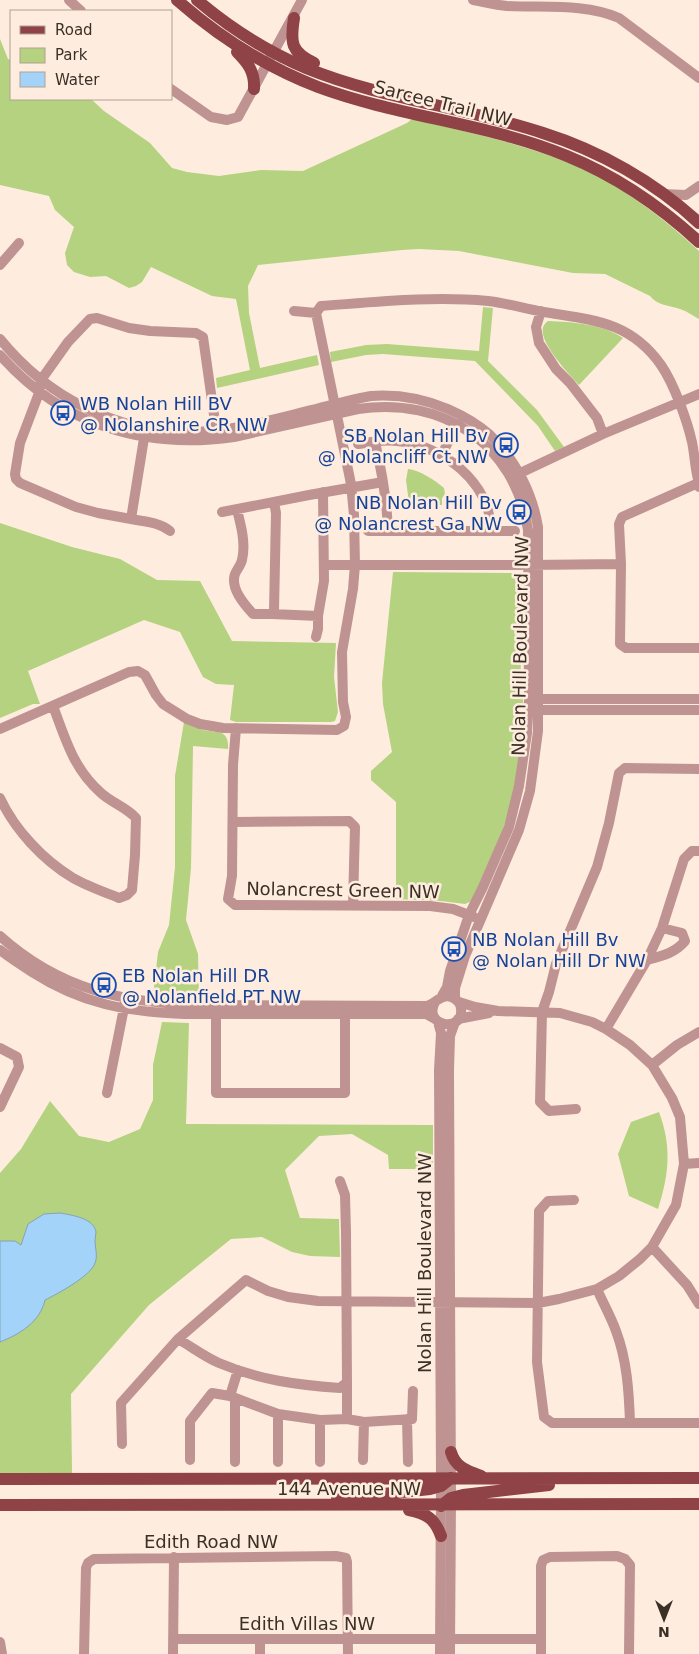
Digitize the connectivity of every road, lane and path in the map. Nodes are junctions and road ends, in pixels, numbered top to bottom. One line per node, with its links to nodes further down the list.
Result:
1 (70, 0): 6 (street)
2 (177, 0): 8 (main road, Sarcee Trail NW)
3 (197, 0): 9 (main road, Sarcee Trail NW)
4 (302, 0): 7 (street)
5 (473, 0): 11 (street)
6 (80, 10)
7 (294, 18): 9 (street); 13 (main road)
8 (224, 37): 10 (main road, Sarcee Trail NW); 12 (main road)
9 (273, 52): 10 (street); 13 (main road, Sarcee Trail NW)
10 (267, 64): 12 (street); 18 (main road, Sarcee Trail NW)
11 (699, 78)
12 (254, 89): 14 (street)
13 (371, 89): 16 (main road, Sarcee Trail NW)
14 (172, 90)
15 (699, 186): 16 (street)
16 (663, 194): 17 (main road, Sarcee Trail NW)
17 (699, 223)
18 (699, 242)
19 (19, 243): 20 (street)
20 (0, 265)
21 (294, 312): 23 (street)
22 (542, 312): 23 (street); 28 (street); 32 (street)
23 (316, 313): 29 (street)
24 (0, 339): 26 (street, Nolan Hill Boulevard NW)
25 (0, 355): 26 (street, Nolan Hill Boulevard NW)
26 (40, 387): 31 (street, Nolan Hill Boulevard NW); 33 (street); 46 (street)
27 (699, 394): 28 (street)
28 (678, 402): 32 (street); 39 (street)
29 (336, 409): 30 (street, Nolan Hill Boulevard NW); 33 (street, Nolan Hill Boulevard NW); 37 (street, Nolan Hill Boulevard NW); 40 (street)
30 (458, 424): 36 (street); 37 (street, Nolan Hill Boulevard NW)
31 (145, 433): 33 (street, Nolan Hill Boulevard NW); 46 (street)
32 (603, 434): 37 (street)
33 (217, 435)
34 (375, 442): 35 (street); 36 (street); 38 (street)
35 (358, 444)
36 (442, 455): 50 (street)
37 (515, 475): 55 (street, Nolan Hill Boulevard NW)
38 (384, 482): 40 (street); 49 (street)
39 (699, 483): 41 (street); 52 (street)
40 (352, 487): 42 (street); 54 (street)
41 (699, 487)
42 (324, 492): 43 (street); 53 (street)
43 (274, 502): 44 (street); 56 (street)
44 (237, 510): 45 (street); 56 (street)
45 (222, 512)
46 (130, 519): 47 (street)
47 (170, 531)
48 (368, 531): 49 (street)
49 (388, 531): 50 (street)
50 (491, 531): 51 (street)
51 (515, 531)
52 (621, 564): 55 (street); 59 (street)
53 (325, 565): 54 (street); 57 (street)
54 (355, 565): 55 (street); 65 (street)
55 (533, 565): 61 (street, Nolan Hill Boulevard NW)
56 (272, 614): 57 (street)
57 (318, 616): 58 (street)
58 (316, 637)
59 (699, 648)
60 (699, 699): 61 (street)
61 (533, 705): 63 (street); 71 (street, Nolan Hill Boulevard NW); 72 (street, Nolan Hill Boulevard NW)
62 (53, 706): 64 (street); 65 (street); 67 (street)
63 (699, 710)
64 (0, 728)
65 (236, 728): 68 (street, Nolancrest Green NW)
66 (699, 768): 82 (street)
67 (0, 798)
68 (233, 822): 70 (street); 70 (street, Nolancrest Green NW)
69 (699, 851): 73 (street)
70 (354, 905): 71 (street, Nolancrest Green NW)
71 (469, 915): 72 (street, Nolancrest Green NW); 76 (street, Nolan Hill Boulevard NW)
72 (480, 920): 77 (street, Nolan Hill Boulevard NW)
73 (662, 928): 75 (street); 75 (street)
74 (2, 946): 78 (street)
75 (647, 960): 86 (street)
76 (439, 999): 77 (street); 80 (street); 84 (street)
77 (457, 1000): 81 (street); 85 (street)
78 (125, 1004): 79 (street); 90 (street)
79 (216, 1009): 80 (street); 83 (street); 83 (street)
80 (387, 1010): 83 (street); 84 (street)
81 (498, 1011): 82 (street); 85 (street)
82 (542, 1012): 86 (street); 92 (street)
83 (345, 1014)
84 (437, 1020): 85 (street); 100 (street, Nolan Hill Boulevard NW)
85 (457, 1020): 100 (street, Nolan Hill Boulevard NW)
86 (606, 1029): 89 (street)
87 (699, 1032): 89 (street)
88 (0, 1048): 91 (street)
89 (652, 1066): 94 (street)
90 (107, 1094)
91 (0, 1107)
92 (576, 1109)
93 (699, 1163): 94 (street)
94 (684, 1164): 97 (street)
95 (340, 1181): 99 (street)
96 (574, 1200): 101 (street)
97 (652, 1247): 98 (street); 102 (street)
98 (596, 1289): 101 (street); 113 (street)
99 (346, 1301): 100 (street); 103 (street); 105 (street)
100 (445, 1302): 101 (street); 116 (street, Nolan Hill Boulevard NW); 128 (street, Nolan Hill Boulevard NW)
101 (538, 1303): 113 (street)
102 (699, 1304)
103 (178, 1340): 104 (street); 115 (street)
104 (238, 1370): 105 (street); 107 (street)
105 (347, 1382): 109 (street)
106 (413, 1391): 110 (street)
107 (233, 1397): 108 (street); 117 (street); 119 (street)
108 (278, 1414): 111 (street); 120 (street)
109 (347, 1419): 111 (street); 112 (street)
110 (407, 1419): 112 (street); 122 (street)
111 (320, 1420): 121 (street)
112 (364, 1422): 118 (street)
113 (630, 1422): 114 (street)
114 (699, 1423)
115 (122, 1444)
116 (451, 1452): 123 (main road); 128 (street, Nolan Hill Boulevard NW)
117 (190, 1460)
118 (364, 1460)
119 (235, 1462)
120 (278, 1462)
121 (320, 1462)
122 (408, 1462)
123 (493, 1478): 124 (main road, 144 Avenue NW); 128 (main road, 144 Avenue NW)
124 (616, 1478): 125 (main road, 144 Avenue NW); 130 (main road)
125 (699, 1478)
126 (0, 1479): 127 (main road, 144 Avenue NW)
127 (81, 1479): 128 (main road, 144 Avenue NW); 129 (main road)
128 (445, 1481): 130 (street); 133 (main road)
129 (0, 1484)
130 (448, 1503): 131 (main road, 144 Avenue NW); 134 (main road, 144 Avenue NW); 135 (street); 140 (street)
131 (699, 1503)
132 (0, 1505): 133 (main road, 144 Avenue NW)
133 (269, 1506): 134 (main road, 144 Avenue NW)
134 (369, 1506): 135 (main road)
135 (441, 1536): 140 (street)
136 (174, 1558): 137 (street); 139 (street, Edith Road NW); 144 (street, Edith Road NW)
137 (174, 1639): 138 (street, Edith Villas NW); 145 (street)
138 (260, 1639): 139 (street, Edith Villas NW); 146 (street)
139 (348, 1639): 140 (street, Edith Villas NW); 147 (street)
140 (445, 1639): 141 (street, Edith Villas NW); 148 (street); 149 (street)
141 (540, 1639): 150 (street); 151 (street)
142 (0, 1642): 143 (street)
143 (2, 1654)
144 (84, 1654)
145 (173, 1654)
146 (260, 1654)
147 (348, 1654)
148 (440, 1654)
149 (450, 1654)
150 (541, 1654)
151 (629, 1654)

